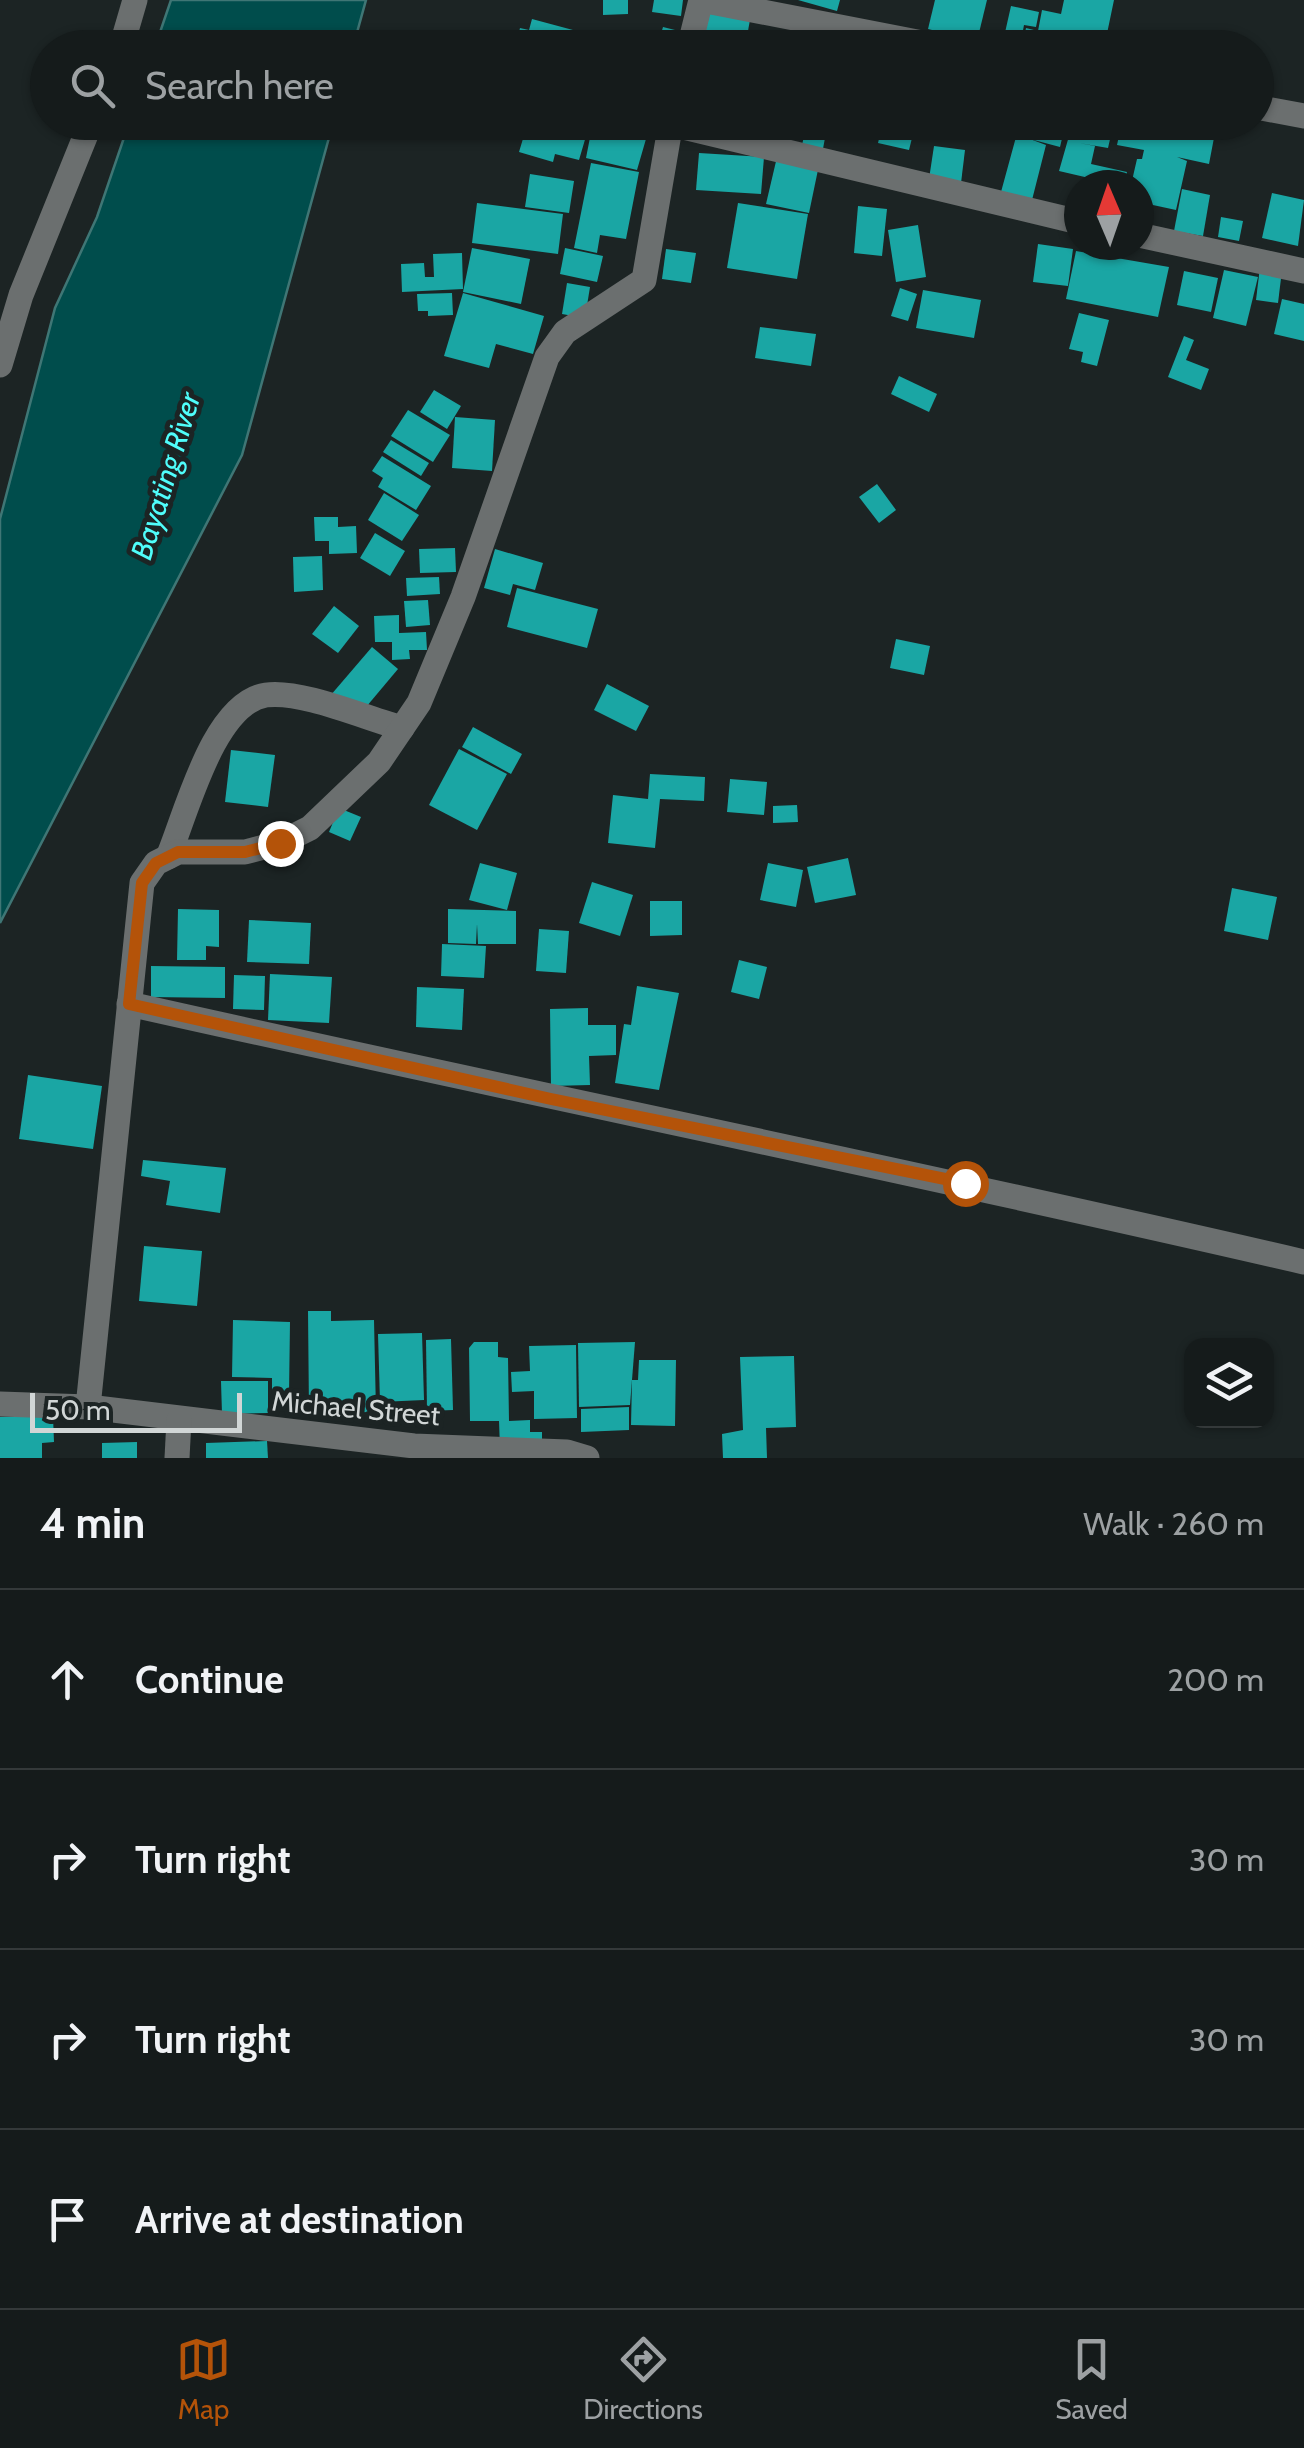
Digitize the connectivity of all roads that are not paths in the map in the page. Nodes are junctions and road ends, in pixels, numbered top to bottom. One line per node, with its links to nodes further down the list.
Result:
1 (135, 0): 2 (street)
2 (127, 30)
3 (694, 30): 4 (street)
4 (855, 30)
5 (1274, 110): 6 (street)
6 (1304, 116)
7 (84, 140): 13 (street)
8 (668, 140): 14 (street)
9 (741, 140): 10 (street)
10 (1064, 218)
11 (1154, 238): 12 (street)
12 (1304, 271)
13 (0, 365)
14 (402, 728): 15 (street); 15 (street)
15 (168, 856): 16 (street)
16 (129, 1004): 17 (street); 19 (street)
17 (1304, 1262)
18 (0, 1404): 19 (street, Michael Street)
19 (88, 1408): 20 (street, Michael Street)
20 (179, 1420): 21 (street, Michael Street); 22 (street)
21 (414, 1452): 23 (street, Michael Street)
22 (177, 1458)
23 (587, 1458)

